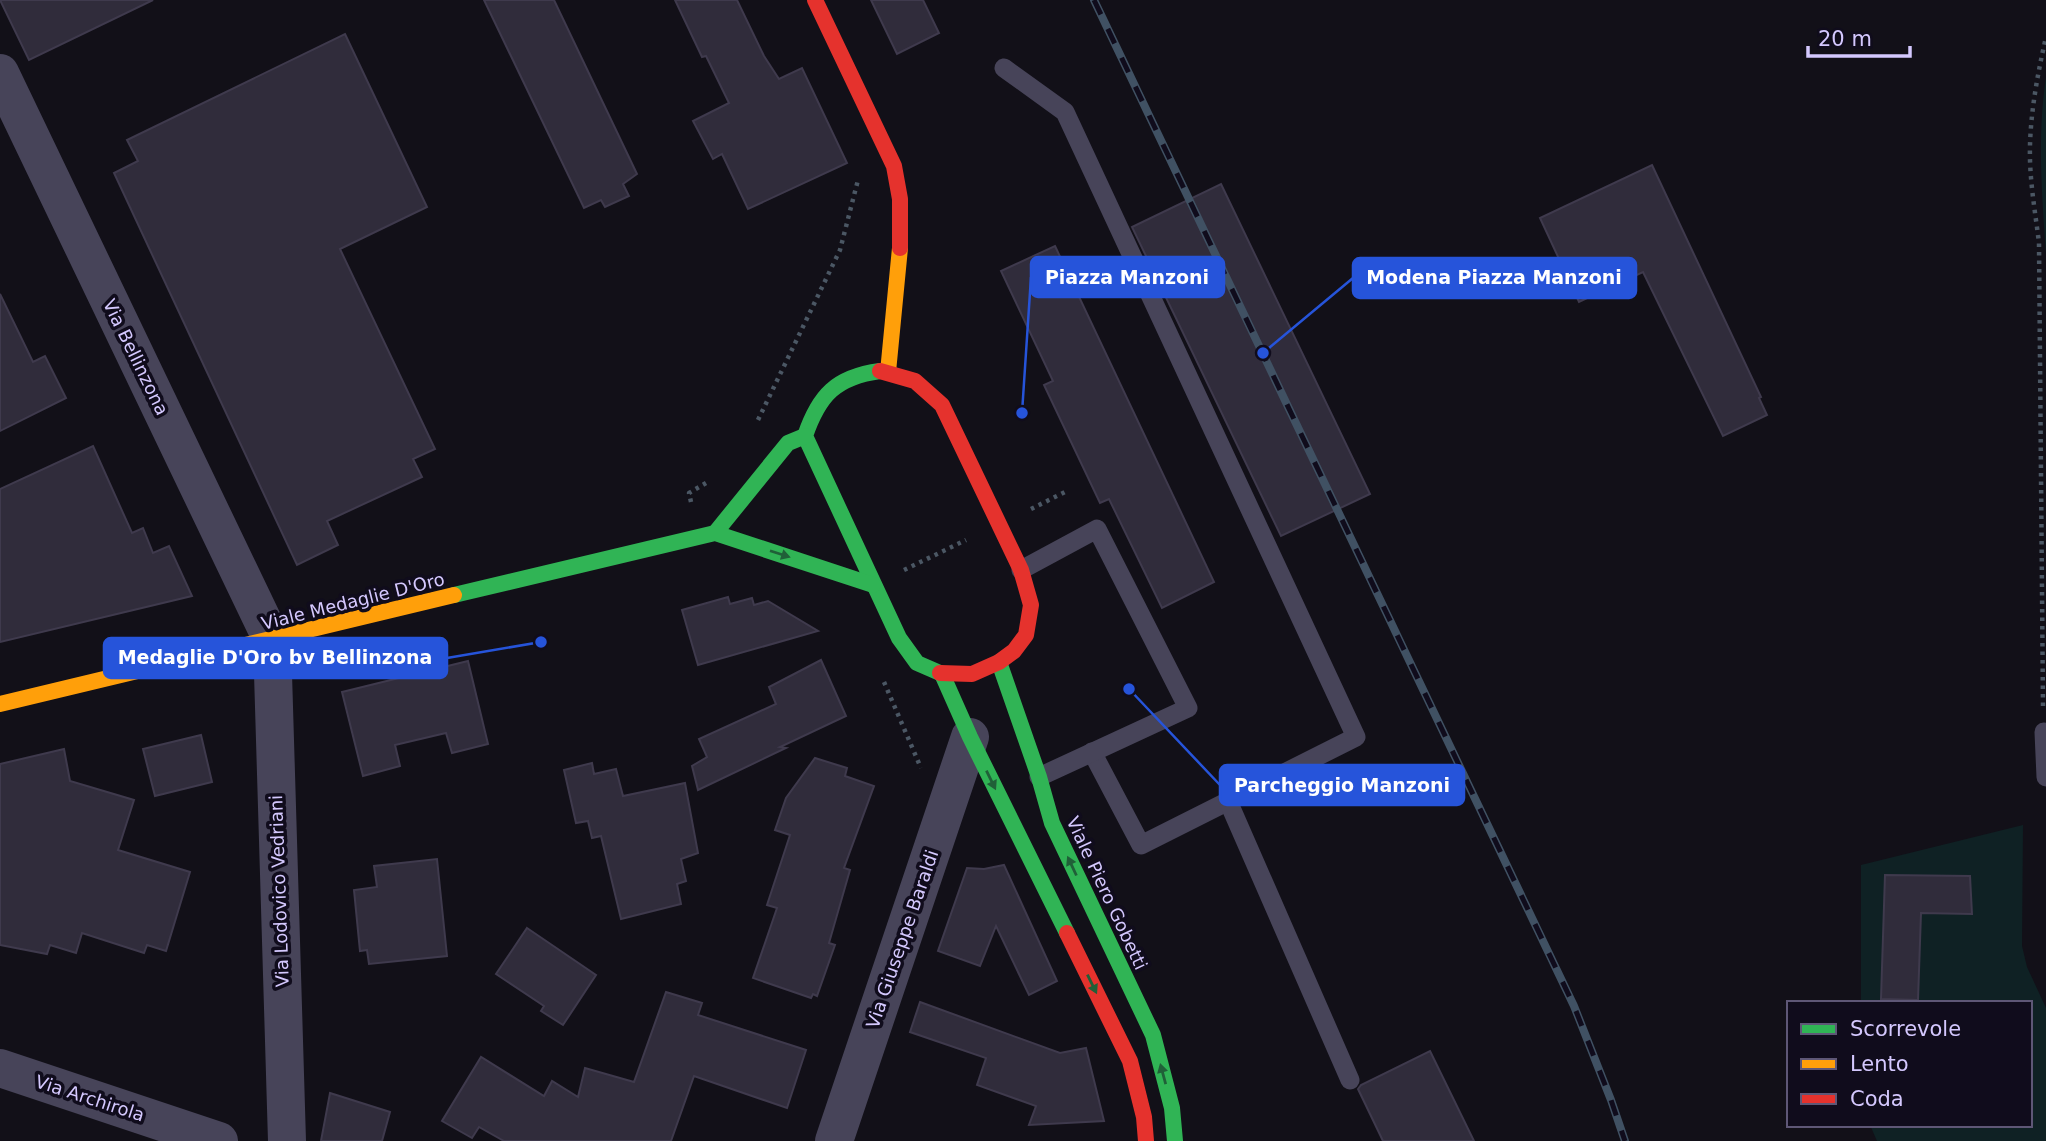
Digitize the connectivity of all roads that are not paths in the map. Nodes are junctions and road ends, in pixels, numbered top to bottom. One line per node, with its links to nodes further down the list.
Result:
1 (815, 0): 4 (main road)
2 (1004, 68): 18 (lane)
3 (0, 73): 9 (street, Via Bellinzona)
4 (888, 372): 5 (main road); 7 (main road)
5 (805, 436): 6 (main road); 8 (main road)
6 (715, 533): 8 (main road, one-way to 8); 9 (main road, Viale Medaglie D'Oro)
7 (1021, 570): 10 (main road); 15 (lane)
8 (873, 584): 11 (main road)
9 (272, 640): 12 (main road, Viale Medaglie D'Oro); 22 (street, Via Lodovico Vedriani)
10 (999, 662): 11 (main road); 16 (main road, Viale Piero Gobetti)
11 (942, 674): 14 (main road)
12 (0, 705)
13 (2044, 732): 17 (lane)
14 (970, 737): 23 (street, Via Giuseppe Baraldi); 24 (main road, one-way to 24)
15 (1092, 752): 16 (lane); 18 (lane)
16 (1039, 777): 25 (main road, Viale Piero Gobetti, one-way to 16)
17 (2046, 777)
18 (1228, 801): 20 (lane)
19 (0, 1069): 21 (street, Via Archirola)
20 (1350, 1080)
21 (219, 1141)
22 (287, 1141)
23 (834, 1141)
24 (1146, 1141)
25 (1175, 1141)

